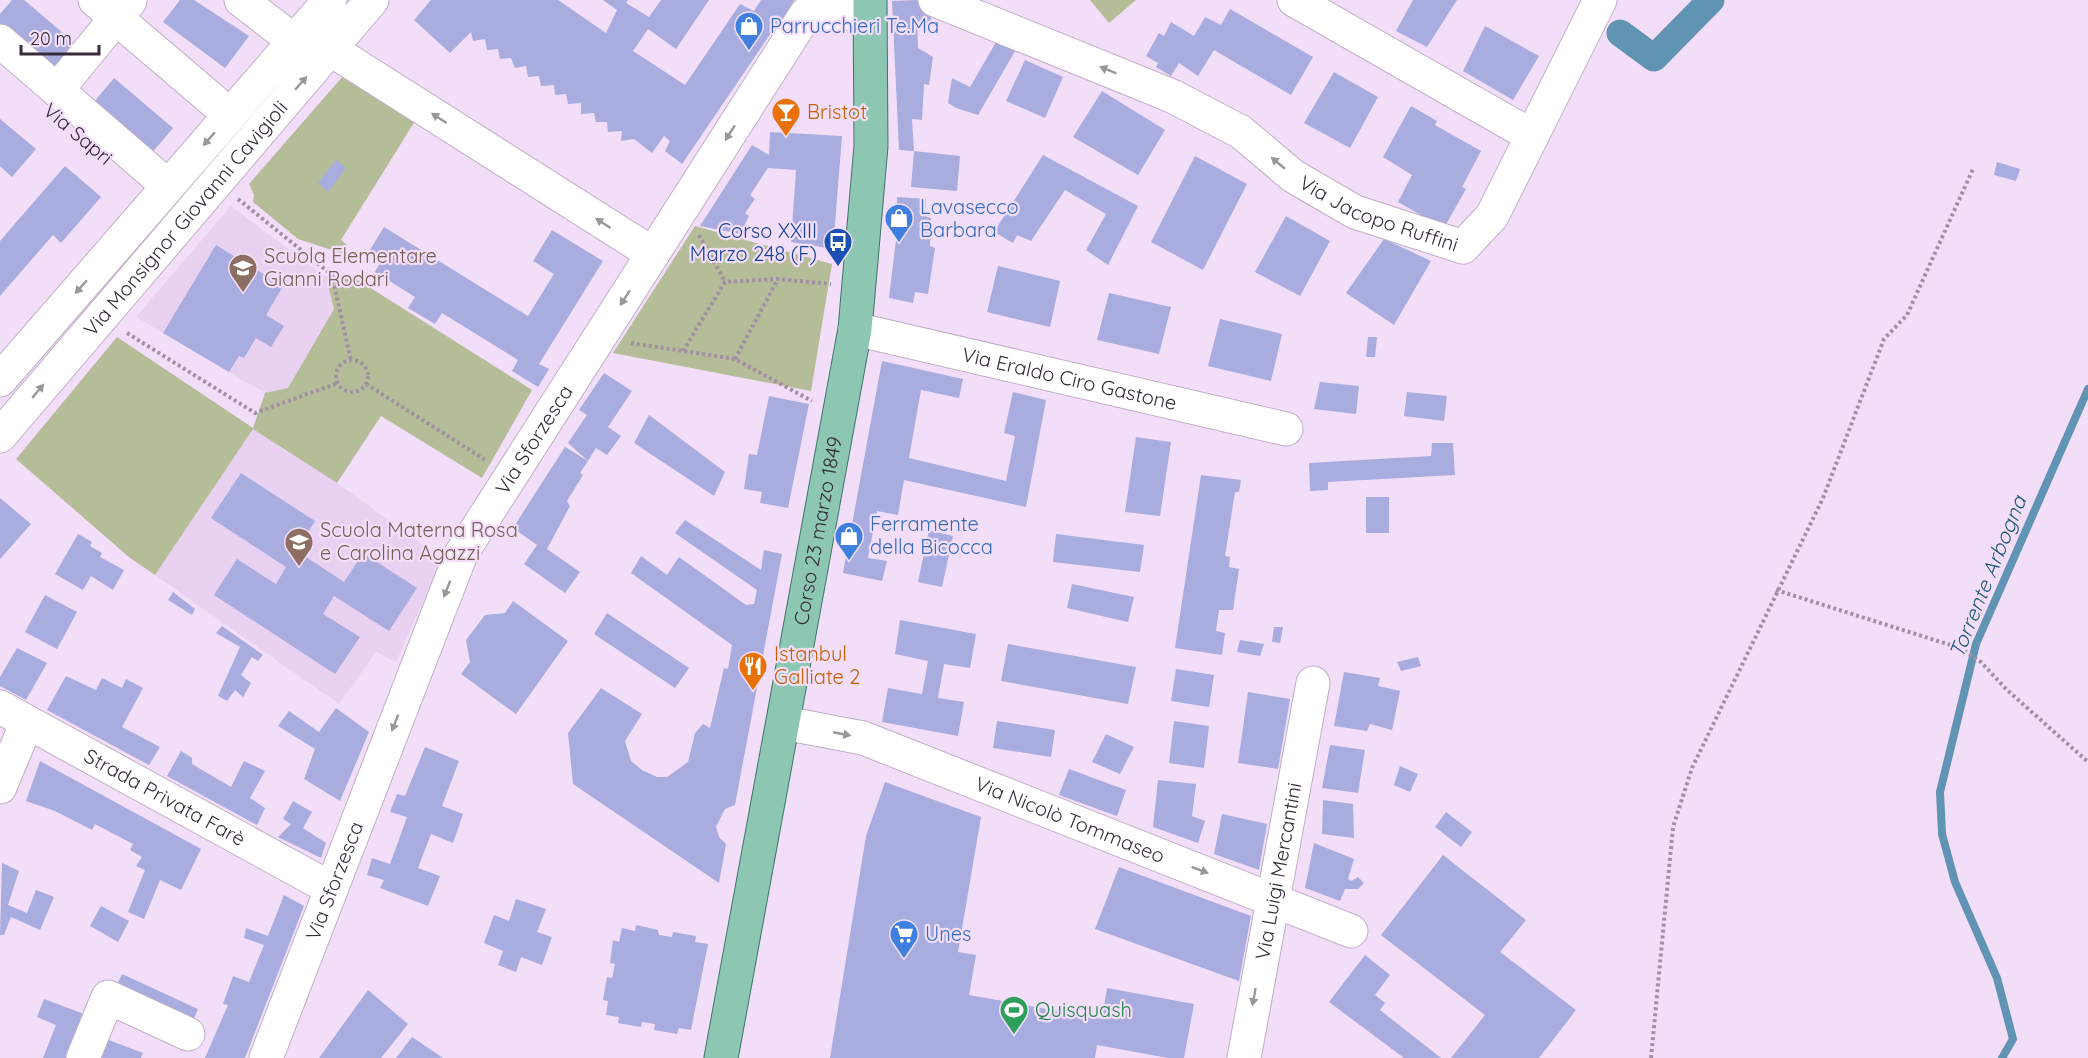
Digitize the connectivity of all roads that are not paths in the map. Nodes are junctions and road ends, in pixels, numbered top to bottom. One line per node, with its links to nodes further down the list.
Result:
1 (241, 0): 10 (street)
2 (330, 0): 10 (street, Via Monsignor Giovanni Cavigioli)
3 (372, 0): 11 (street, Via Monsignor Giovanni Cavigioli)
4 (936, 0): 15 (street, Via Jacopo Ruffini, one-way to 4)
5 (1294, 0): 15 (street)
6 (1600, 0): 15 (street, Via Jacopo Ruffini)
7 (114, 6): 13 (street); 14 (street)
8 (870, 6): 17 (street, Via Sforzesca, one-way to 17); 18 (main road, Corso 23 marzo 1849)
9 (0, 41): 13 (street)
10 (294, 41): 14 (street, Via Monsignor Giovanni Cavigioli)
11 (330, 49): 17 (street, one-way to 11); 21 (street, Via Monsignor Giovanni Cavigioli, one-way to 11)
12 (0, 68): 16 (street, Via Sapri)
13 (57, 90): 16 (street)
14 (230, 115): 16 (street, Via Monsignor Giovanni Cavigioli, one-way to 16)
15 (1532, 136)
16 (162, 193): 19 (street, Via Monsignor Giovanni Cavigioli, one-way to 19)
17 (653, 254): 26 (street, Via Sforzesca, one-way to 26)
18 (855, 329): 20 (street, Via Eraldo Ciro Gastone); 24 (main road, Corso 23 marzo 1849)
19 (0, 380)
20 (1286, 429)
21 (0, 436)
22 (1312, 683): 27 (street, Via Luigi Mercantini)
23 (13, 714): 25 (street); 26 (street, Strada Privata Farè)
24 (784, 723): 27 (street, Via Nicolò Tommaseo, one-way to 27); 32 (main road, Corso 23 marzo 1849)
25 (0, 787)
26 (330, 888): 31 (street, Via Sforzesca)
27 (1271, 898): 28 (street, Via Nicolò Tommaseo); 33 (street, Via Luigi Mercantini, one-way to 33)
28 (1351, 931)
29 (188, 1034): 30 (street)
30 (83, 1058)
31 (266, 1058)
32 (721, 1058)
33 (1244, 1058)

